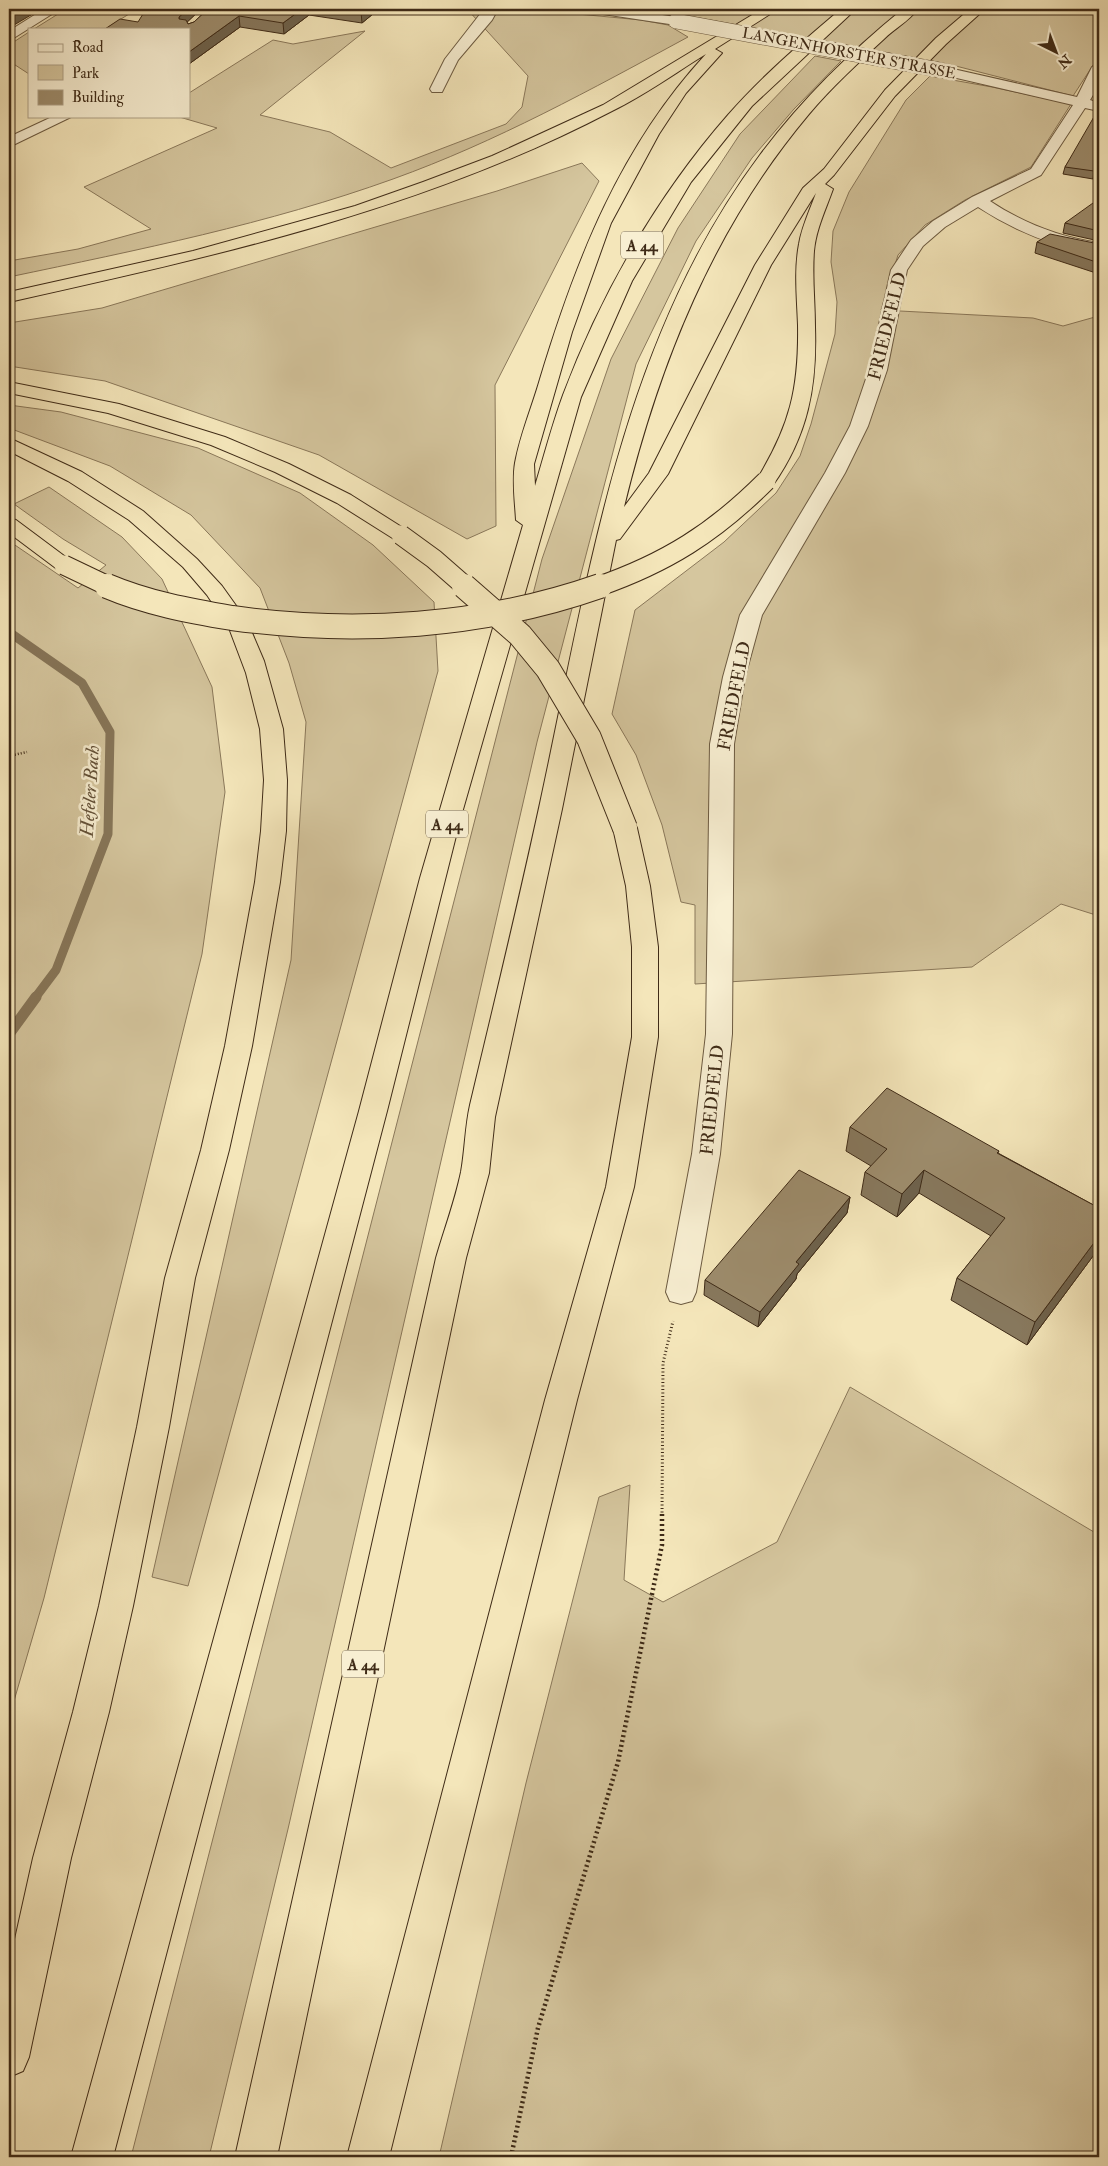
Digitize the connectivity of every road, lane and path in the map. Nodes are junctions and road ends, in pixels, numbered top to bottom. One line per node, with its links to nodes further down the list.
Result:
1 (52, 9): 8 (street)
2 (491, 9): 12 (street)
3 (596, 9): 13 (street, LANGENHORSTER STRASSE, bridge)
4 (849, 9): 25 (highway, A 44)
5 (911, 9): 26 (highway, A 44)
6 (978, 9): 18 (highway)
7 (768, 11): 21 (highway); 25 (highway)
8 (9, 37)
9 (1099, 66): 10 (street); 14 (street, FRIEDFELD)
10 (1084, 73)
11 (1068, 81): 13 (street)
12 (437, 89)
13 (1056, 96): 14 (street, LANGENHORSTER STRASSE)
14 (1081, 103): 15 (street, LANGENHORSTER STRASSE); 19 (street, FRIEDFELD)
15 (1099, 108)
16 (62, 118): 17 (street)
17 (9, 144)
18 (829, 172): 24 (highway, bridge); 26 (highway)
19 (978, 200): 20 (street); 29 (street, FRIEDFELD)
20 (1099, 248)
21 (9, 297)
22 (9, 388): 33 (highway, bridge)
23 (9, 444): 30 (highway)
24 (9, 524)
25 (527, 539): 31 (highway, A 44)
26 (605, 546): 32 (highway, A 44)
27 (27, 752): 28 (path)
28 (9, 756)
29 (681, 1292): 34 (path)
30 (9, 2057)
31 (92, 2157)
32 (256, 2157)
33 (368, 2157)
34 (511, 2157)

